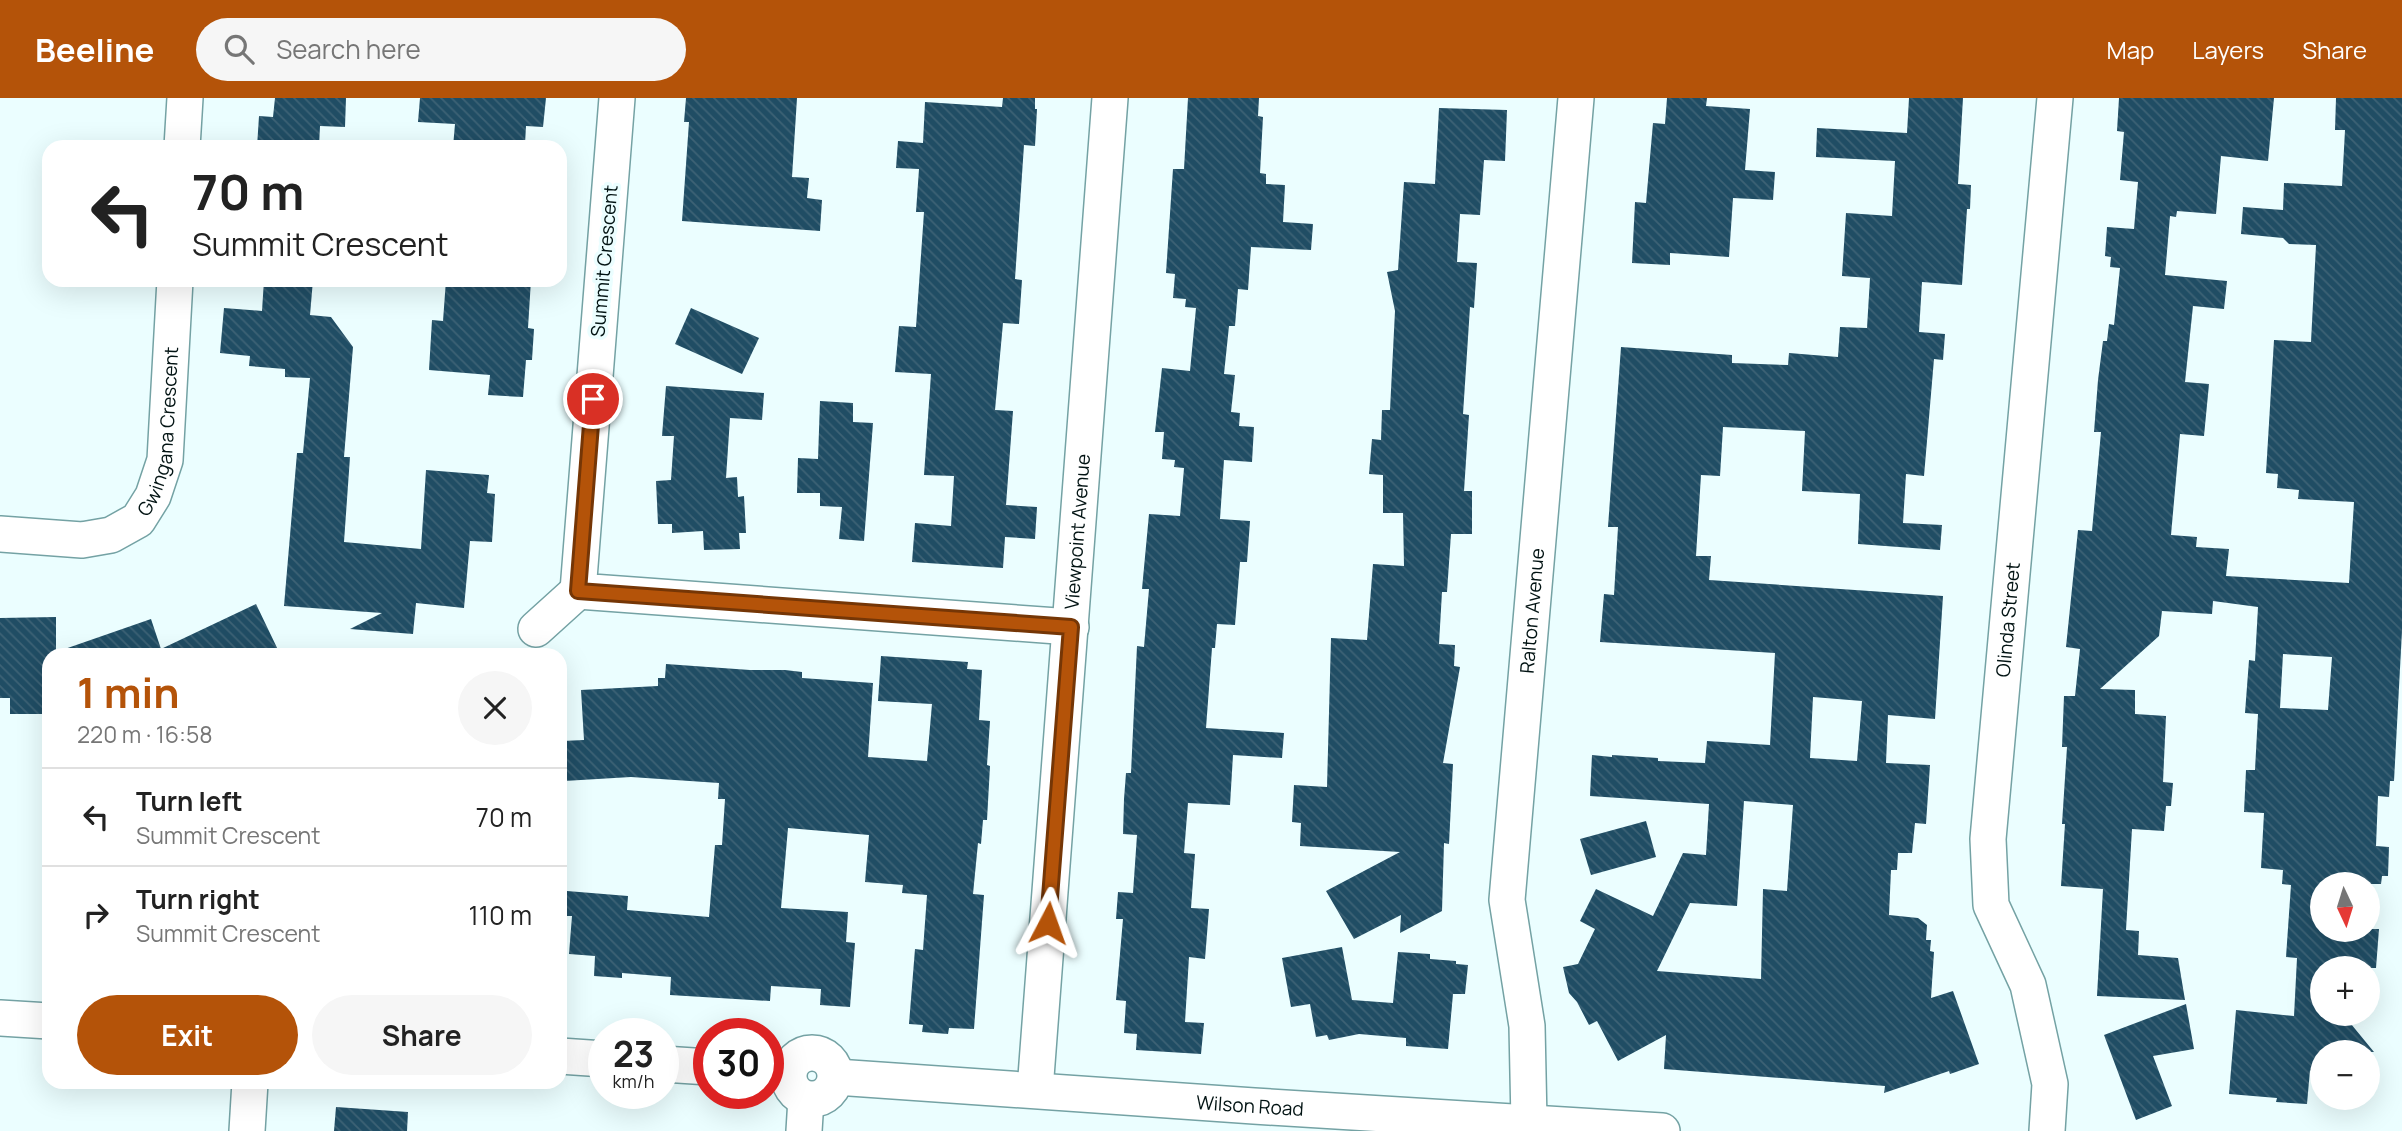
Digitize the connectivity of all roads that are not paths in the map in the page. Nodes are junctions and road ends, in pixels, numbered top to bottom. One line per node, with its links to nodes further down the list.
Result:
1 (185, 98): 6 (street)
2 (617, 98): 9 (street, Summit Crescent)
3 (1110, 98): 10 (street, Viewpoint Avenue)
4 (1576, 98): 20 (street, Ralton Avenue)
5 (2055, 98): 23 (street, Olinda Street)
6 (182, 140)
7 (175, 287): 8 (street, Gwingana Crescent)
8 (0, 534)
9 (578, 591): 10 (street); 11 (street)
10 (1071, 627): 17 (street, Viewpoint Avenue)
11 (536, 629)
12 (0, 1018): 13 (street)
13 (42, 1021)
14 (567, 1056): 15 (street)
15 (588, 1058)
16 (250, 1089): 21 (street)
17 (1035, 1090): 18 (street, Wilson Road); 19 (street, Wilson Road)
18 (792, 1093)
19 (1253, 1119): 20 (street, Wilson Road)
20 (1529, 1122): 22 (street, Wilson Road)
21 (247, 1131)
22 (1662, 1131)
23 (2047, 1131)

